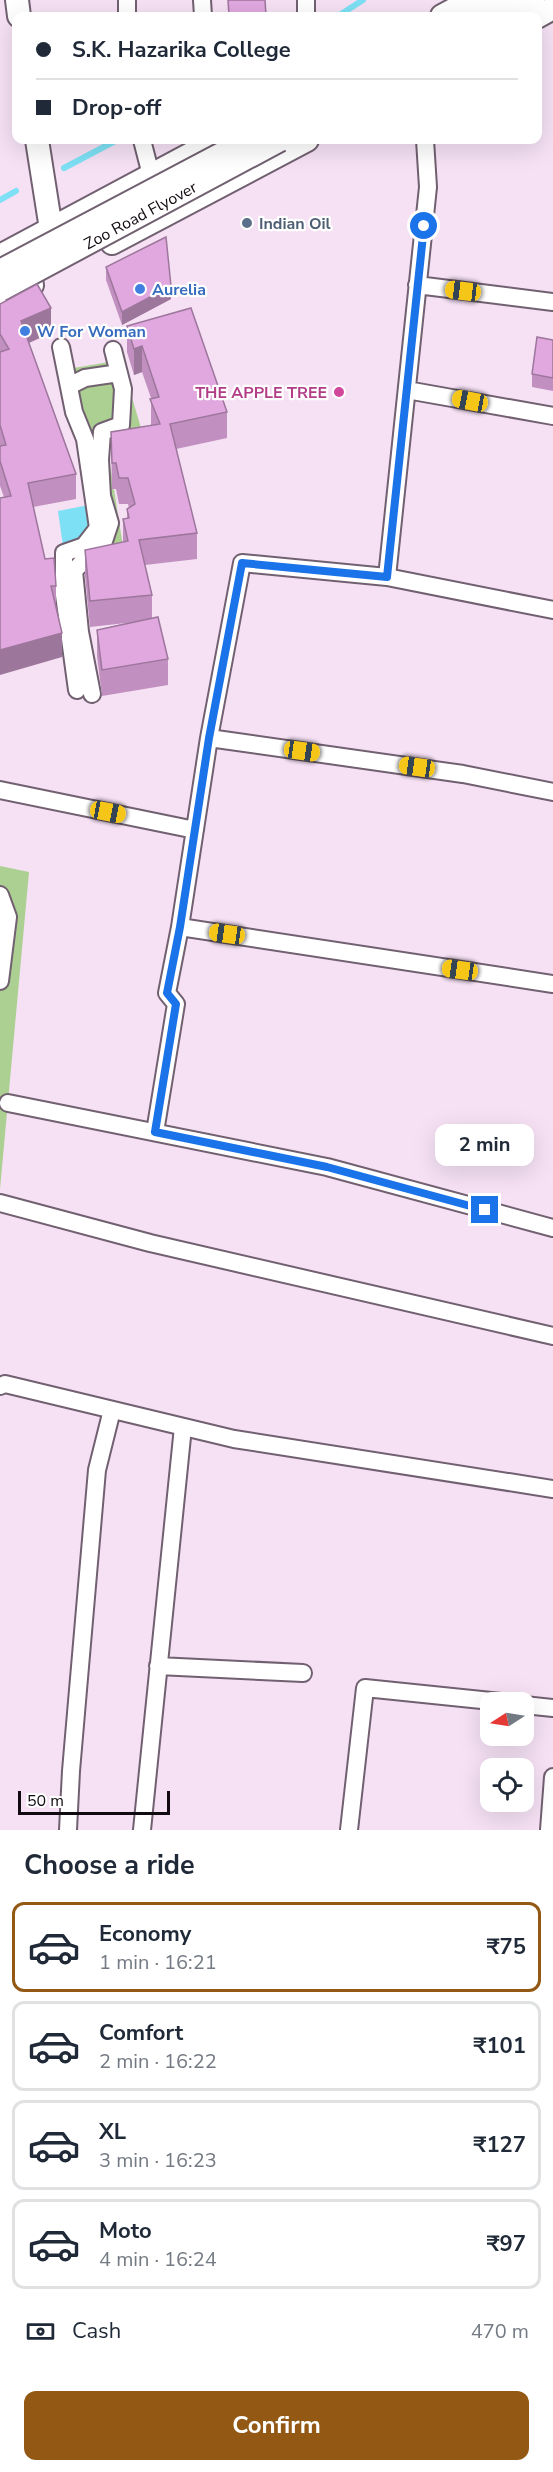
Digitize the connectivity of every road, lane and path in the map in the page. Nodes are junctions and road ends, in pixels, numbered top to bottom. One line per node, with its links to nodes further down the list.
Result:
1 (471, 0): 4 (main road)
2 (501, 0): 5 (main road)
3 (533, 0): 6 (main road)
4 (449, 12)
5 (479, 12)
6 (510, 12)
7 (39, 144): 15 (main road)
8 (143, 144): 14 (street)
9 (210, 144): 14 (main road)
10 (240, 144): 18 (main road, Zoo Road Flyover, bridge)
11 (273, 144): 20 (main road, Zoo Road Flyover, bridge)
12 (299, 144): 17 (main road)
13 (425, 144): 19 (street)
14 (151, 176): 15 (main road)
15 (51, 229): 16 (main road); 17 (main road)
16 (0, 256)
17 (68, 266): 22 (main road)
18 (0, 271)
19 (417, 285): 21 (street); 27 (street)
20 (0, 290)
21 (553, 302)
22 (0, 303)
23 (61, 347): 26 (street)
24 (112, 350): 25 (street)
25 (119, 373): 26 (street); 26 (street)
26 (69, 386)
27 (407, 390): 28 (street); 29 (street)
28 (553, 416)
29 (387, 577): 30 (street); 31 (street)
30 (552, 604)
31 (209, 738): 33 (street); 34 (street)
32 (0, 790): 34 (street)
33 (553, 792)
34 (195, 830): 36 (street)
35 (0, 895): 37 (street)
36 (180, 927): 38 (street); 40 (street)
37 (0, 981)
38 (553, 984)
39 (8, 1103): 40 (street)
40 (155, 1132): 42 (street)
41 (0, 1203): 43 (street)
42 (553, 1228)
43 (553, 1336)
44 (0, 1386): 45 (street)
45 (112, 1410): 46 (street); 54 (street)
46 (183, 1427): 47 (street); 48 (street)
47 (553, 1489)
48 (158, 1666): 49 (street); 55 (street)
49 (303, 1673)
50 (480, 1700): 56 (street)
51 (534, 1706): 52 (street)
52 (553, 1708)
53 (553, 1777): 57 (street)
54 (68, 1830)
55 (142, 1830)
56 (349, 1830)
57 (549, 1830)

